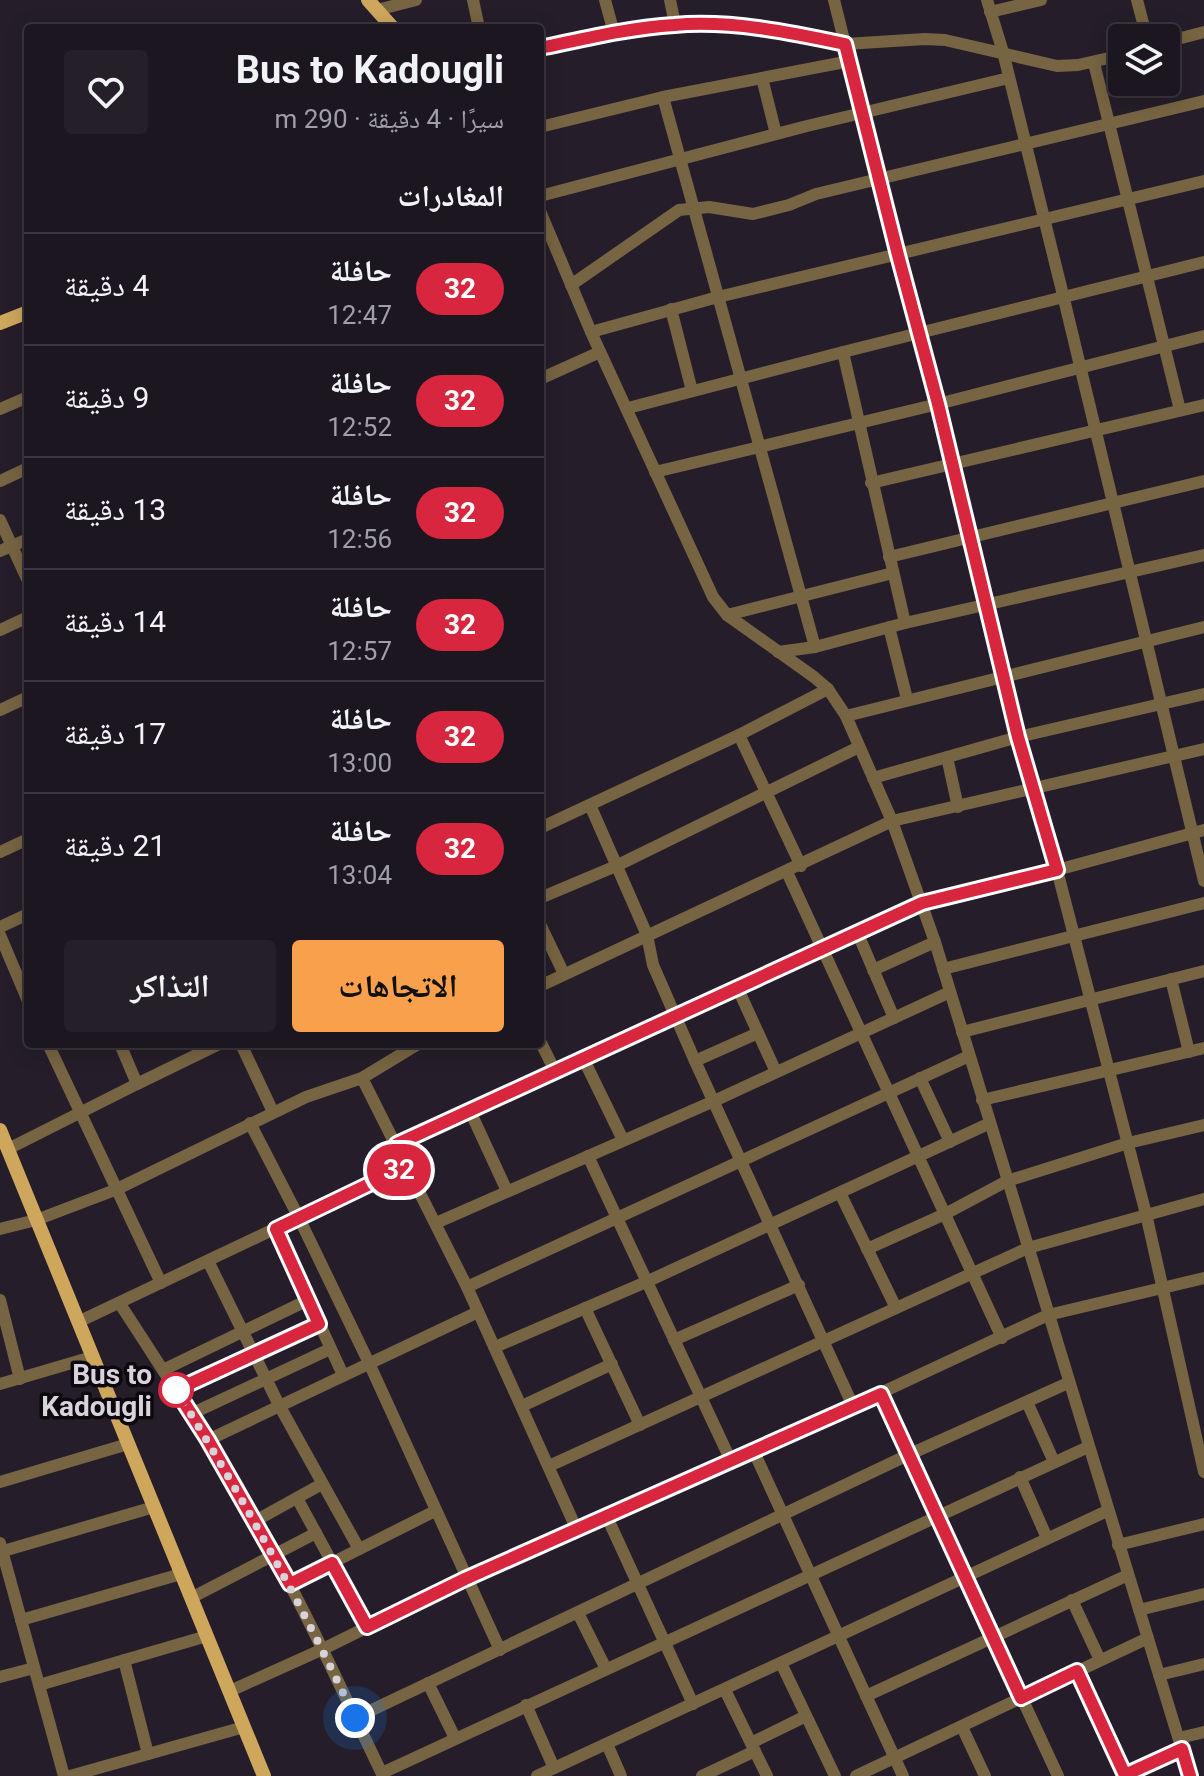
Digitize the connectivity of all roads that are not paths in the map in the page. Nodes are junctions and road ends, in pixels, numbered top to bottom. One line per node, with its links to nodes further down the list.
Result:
1 (416, 0): 8 (street)
2 (473, 0): 11 (street)
3 (605, 0): 15 (street)
4 (670, 0): 12 (street)
5 (834, 0): 17 (street)
6 (1041, 0): 9 (street)
7 (1137, 0): 13 (street)
8 (373, 5): 10 (main road)
9 (988, 6): 19 (street)
10 (390, 24)
11 (478, 24)
12 (675, 24): 15 (street); 17 (street)
13 (1143, 24)
14 (1204, 32): 16 (street)
15 (614, 33): 18 (street)
16 (1180, 38)
17 (845, 44): 19 (street); 21 (street)
18 (544, 47)
19 (1003, 52): 22 (street); 24 (street)
20 (1108, 59): 22 (street)
21 (850, 61): 23 (street); 27 (street)
22 (1094, 63): 28 (street)
23 (762, 78): 25 (street); 30 (street)
24 (1009, 78): 27 (street); 31 (street)
25 (663, 97): 29 (street); 32 (street)
26 (1204, 101): 28 (street)
27 (863, 114): 30 (street); 33 (street)
28 (1111, 124): 31 (street); 36 (street)
29 (544, 126)
30 (776, 134): 32 (street)
31 (1026, 144): 33 (street); 38 (street)
32 (680, 159): 35 (street); 37 (street)
33 (879, 179): 37 (street); 40 (street)
34 (1204, 181): 36 (street)
35 (544, 195)
36 (1128, 199): 38 (street); 42 (street)
37 (694, 207): 43 (street); 45 (street)
38 (1044, 218): 40 (street); 44 (street)
39 (544, 221): 43 (street)
40 (898, 255): 45 (street); 50 (street)
41 (1204, 262): 42 (street)
42 (1147, 277): 44 (street); 52 (street)
43 (571, 285): 49 (street)
44 (1063, 295): 50 (street); 55 (street)
45 (718, 297): 46 (street); 57 (street)
46 (671, 309): 49 (street); 58 (street)
47 (24, 314): 48 (main road)
48 (0, 323)
49 (591, 332): 53 (street)
50 (919, 332): 54 (street); 60 (street)
51 (1204, 336): 52 (street)
52 (1164, 346): 55 (street); 64 (street)
53 (600, 352): 56 (street); 62 (street)
54 (843, 352): 57 (street); 65 (street)
55 (1081, 368): 60 (street); 66 (street)
56 (544, 377)
57 (741, 378): 58 (street); 67 (street)
58 (692, 391): 62 (street)
59 (24, 399): 63 (street)
60 (938, 404): 65 (street); 68 (street)
61 (1204, 405): 64 (street)
62 (628, 408): 70 (street)
63 (0, 409)
64 (1180, 410): 66 (street)
65 (858, 422): 67 (street); 73 (street)
66 (1096, 429): 68 (street); 74 (street)
67 (759, 445): 70 (street); 83 (street)
68 (952, 463): 73 (street); 76 (street)
69 (24, 470): 71 (street)
70 (655, 472): 85 (street)
71 (0, 481)
72 (1204, 481): 74 (street)
73 (871, 483): 79 (street)
74 (1114, 504): 76 (street); 80 (street)
75 (0, 520): 77 (street)
76 (970, 539): 79 (street); 84 (street)
77 (6, 549): 82 (street)
78 (1204, 555): 80 (street)
79 (889, 557): 81 (street)
80 (1131, 572): 84 (street); 91 (street)
81 (893, 573): 83 (street); 87 (street)
82 (24, 575)
83 (802, 597): 85 (street); 92 (street)
84 (985, 604): 87 (street); 94 (street)
85 (727, 615): 93 (street)
86 (24, 619): 90 (street)
87 (905, 623): 88 (street)
88 (889, 627): 92 (street); 98 (street)
89 (1204, 627): 91 (street)
90 (0, 630)
91 (1148, 639): 94 (street); 99 (street)
92 (815, 647): 93 (street)
93 (778, 652): 95 (street)
94 (1003, 676): 98 (street); 103 (street)
95 (828, 689): 101 (street); 102 (street)
96 (1204, 694): 99 (street)
97 (24, 699): 100 (street)
98 (907, 699): 101 (street)
99 (1162, 704): 103 (street); 107 (street)
100 (0, 710)
101 (846, 716): 104 (street)
102 (739, 735): 110 (street); 111 (street)
103 (1018, 737): 106 (street); 109 (street)
104 (859, 747): 108 (street); 110 (street)
105 (1204, 749): 107 (street)
106 (947, 757): 108 (street); 112 (street)
107 (1173, 757): 109 (street); 115 (street)
108 (873, 778): 113 (street)
109 (1033, 788): 112 (street); 120 (street)
110 (768, 793): 118 (street); 119 (street)
111 (590, 805): 114 (street); 118 (street)
112 (958, 807): 113 (street)
113 (892, 821): 119 (street); 124 (street)
114 (544, 826)
115 (1198, 832): 120 (street); 122 (street)
116 (24, 841): 117 (street)
117 (0, 852)
118 (616, 866): 123 (street); 131 (street)
119 (801, 866): 121 (street)
120 (1057, 870): 124 (street); 132 (street)
121 (787, 872): 131 (street); 134 (street)
122 (1204, 881)
123 (544, 896)
124 (922, 903): 129 (street); 133 (street)
125 (1204, 903): 132 (street)
126 (24, 916): 127 (street)
127 (0, 927)
128 (544, 932): 138 (street)
129 (858, 934): 134 (street); 136 (street)
130 (0, 935): 141 (street)
131 (647, 935): 138 (street); 145 (street)
132 (1073, 935): 135 (street); 144 (street)
133 (935, 942): 135 (street); 136 (street)
134 (822, 950): 142 (street); 149 (street)
135 (943, 969): 143 (street)
136 (873, 970): 146 (street)
137 (1204, 971): 139 (street)
138 (564, 974): 140 (street)
139 (1171, 979): 144 (street); 157 (street)
140 (544, 984)
141 (24, 988)
142 (738, 989): 145 (street); 148 (street)
143 (950, 992): 146 (street); 147 (street)
144 (1090, 999): 147 (street); 161 (street)
145 (677, 1017): 159 (street); 160 (street)
146 (894, 1018): 149 (street)
147 (962, 1032): 158 (street)
148 (758, 1033): 160 (street); 162 (street)
149 (860, 1034): 162 (street); 167 (street)
150 (50, 1048): 171 (street)
151 (122, 1048): 166 (street)
152 (211, 1048): 166 (street)
153 (243, 1048): 172 (street)
154 (400, 1048): 164 (street)
155 (544, 1048): 163 (street)
156 (1204, 1048): 157 (street)
157 (1189, 1052): 161 (street)
158 (969, 1056): 165 (street); 168 (street)
159 (584, 1060): 163 (street); 177 (street)
160 (695, 1061): 169 (street)
161 (1108, 1071): 168 (street); 179 (street)
162 (776, 1072): 169 (street)
163 (556, 1073): 170 (street)
164 (362, 1078): 172 (street); 180 (street)
165 (920, 1078): 167 (street); 178 (street)
166 (137, 1084): 171 (street)
167 (888, 1093): 183 (street); 184 (street)
168 (982, 1100): 174 (street)
169 (714, 1101): 177 (street); 184 (street)
170 (470, 1111): 180 (street); 188 (street)
171 (80, 1112): 181 (street); 187 (street)
172 (273, 1112): 173 (street)
173 (250, 1123): 187 (street); 193 (street)
174 (988, 1124): 178 (street); 186 (street)
175 (1204, 1125): 179 (street)
176 (0, 1130): 181 (main road)
177 (623, 1140): 182 (street)
178 (950, 1142): 183 (street)
179 (1128, 1143): 186 (street); 192 (street)
180 (397, 1144): 185 (street)
181 (8, 1149): 195 (main road)
182 (588, 1156): 188 (street); 194 (street)
183 (919, 1156): 189 (street); 191 (street)
184 (743, 1161): 194 (street); 196 (street)
185 (407, 1166): 193 (street); 197 (street)
186 (1007, 1181): 191 (street); 200 (street)
187 (115, 1190): 195 (street); 206 (street)
188 (507, 1191): 197 (street)
189 (840, 1193): 196 (street); 201 (street)
190 (1204, 1199): 192 (street)
191 (945, 1214): 201 (street); 203 (street)
192 (1146, 1214): 200 (street); 209 (street)
193 (299, 1218): 199 (street); 227 (street)
194 (617, 1218): 205 (street); 208 (street)
195 (36, 1220): 198 (street); 217 (main road)
196 (771, 1222): 205 (street); 207 (street)
197 (436, 1223): 208 (street)
198 (0, 1229)
199 (276, 1229): 202 (street); 211 (street)
200 (1028, 1248): 203 (street); 216 (street)
201 (867, 1249): 214 (street)
202 (208, 1261): 206 (street); 219 (street)
203 (973, 1274): 214 (street); 220 (street)
204 (1204, 1278): 209 (street)
205 (646, 1282): 213 (street); 221 (street)
206 (161, 1283): 212 (street)
207 (799, 1285): 221 (street); 222 (street)
208 (467, 1287): 215 (street)
209 (1164, 1287): 216 (street); 252 (street)
210 (0, 1300): 231 (street)
211 (308, 1300): 218 (street); 219 (street)
212 (120, 1304): 217 (street); 229 (street)
213 (585, 1308): 223 (street); 228 (street)
214 (896, 1308): 222 (street)
215 (478, 1312): 223 (street); 227 (street)
216 (1048, 1315): 220 (street); 233 (street)
217 (78, 1322): 226 (main road)
218 (319, 1324): 224 (street); 225 (street)
219 (242, 1331): 225 (street); 229 (street)
220 (1002, 1338): 236 (street)
221 (674, 1340): 237 (street)
222 (824, 1341): 237 (street); 241 (street)
223 (495, 1347): 240 (street)
224 (330, 1349): 230 (street); 232 (street)
225 (253, 1354): 232 (street); 235 (street)
226 (92, 1357): 231 (street); 245 (main road)
227 (369, 1363): 230 (street); 258 (street)
228 (612, 1364): 240 (street); 243 (street)
229 (163, 1370): 235 (street)
230 (343, 1375): 239 (street)
231 (20, 1379): 234 (street)
232 (266, 1379): 239 (street); 242 (street)
233 (1068, 1383): 238 (street); 246 (street)
234 (0, 1384)
235 (176, 1390): 242 (street)
236 (881, 1394): 241 (street); 248 (street)
237 (701, 1398): 243 (street); 249 (street)
238 (1027, 1402): 248 (street); 250 (street)
239 (279, 1405): 244 (street); 255 (street)
240 (522, 1406): 251 (street)
241 (853, 1406): 247 (street)
242 (191, 1414): 244 (street)
243 (640, 1425): 251 (street)
244 (208, 1440): 263 (street)
245 (128, 1444): 254 (street); 257 (main road)
246 (1088, 1447): 250 (street); 259 (street)
247 (754, 1452): 249 (street); 261 (street)
248 (908, 1455): 260 (street); 261 (street)
249 (731, 1461): 262 (street)
250 (1054, 1462): 253 (street)
251 (549, 1466): 265 (street)
252 (1204, 1472)
253 (1020, 1477): 260 (street); 267 (street)
254 (0, 1482)
255 (322, 1484): 256 (street); 270 (street)
256 (297, 1498): 263 (street); 266 (street)
257 (154, 1507): 269 (street); 273 (main road)
258 (435, 1511): 270 (street); 277 (street)
259 (1107, 1511): 267 (street); 268 (street)
260 (936, 1515): 274 (street); 276 (street)
261 (784, 1516): 274 (street); 279 (street)
262 (607, 1517): 265 (street); 279 (street)
263 (255, 1521): 271 (street)
264 (1204, 1524): 268 (street)
265 (577, 1530): 277 (street)
266 (316, 1533): 271 (street); 272 (street)
267 (1047, 1538): 276 (street)
268 (1118, 1545): 275 (street)
269 (1, 1549): 285 (street)
270 (359, 1549): 272 (street)
271 (275, 1556): 278 (street); 281 (street)
272 (332, 1563): 278 (street); 286 (street)
273 (181, 1574): 281 (main road); 285 (street)
274 (811, 1575): 288 (street); 291 (street)
275 (1128, 1575): 282 (street); 283 (street)
276 (965, 1577): 288 (street); 289 (street)
277 (465, 1579): 286 (street); 293 (street)
278 (290, 1584): 292 (street)
279 (637, 1584): 284 (street); 291 (street)
280 (1204, 1594): 283 (street)
281 (191, 1598): 287 (main road)
282 (1072, 1600): 289 (street); 295 (street)
283 (1139, 1610): 290 (street)
284 (578, 1613): 293 (street); 299 (street)
285 (21, 1620): 298 (street)
286 (367, 1627): 292 (street)
287 (207, 1636): 294 (street); 306 (main road)
288 (839, 1636): 296 (street); 307 (street)
289 (992, 1636): 307 (street); 308 (street)
290 (1148, 1638): 295 (street); 301 (street)
291 (664, 1641): 299 (street); 309 (street)
292 (323, 1649): 306 (street); 312 (street)
293 (500, 1650): 303 (street)
294 (124, 1660): 304 (street); 320 (street)
295 (1100, 1660): 300 (street)
296 (781, 1663): 305 (street); 311 (street)
297 (1204, 1664): 301 (street)
298 (34, 1668): 302 (street); 304 (street)
299 (606, 1669): 310 (street)
300 (1077, 1671): 308 (street); 336 (street)
301 (1159, 1675): 318 (street)
302 (0, 1677)
303 (428, 1683): 312 (street); 316 (street)
304 (39, 1685): 324 (street)
305 (725, 1690): 309 (street); 319 (street)
306 (230, 1691): 313 (main road)
307 (866, 1696): 321 (street)
308 (1021, 1698): 314 (street); 335 (street)
309 (693, 1704): 317 (street)
310 (526, 1705): 316 (street); 322 (street)
311 (806, 1716): 319 (street); 331 (street)
312 (355, 1718): 323 (street)
313 (244, 1727): 320 (street); 326 (main road)
314 (962, 1727): 321 (street); 334 (street)
315 (1204, 1732): 318 (street)
316 (455, 1738): 323 (street)
317 (607, 1744): 322 (street); 328 (street)
318 (1180, 1744): 336 (street); 337 (street)
319 (753, 1747): 329 (street); 330 (street)
320 (148, 1754): 325 (street)
321 (895, 1757): 332 (street); 333 (street)
322 (554, 1768): 327 (street)
323 (382, 1775)
324 (64, 1776)
325 (70, 1776)
326 (264, 1776)
327 (537, 1776)
328 (621, 1776)
329 (702, 1776)
330 (767, 1776)
331 (835, 1776)
332 (856, 1776)
333 (903, 1776)
334 (985, 1776)
335 (1058, 1776)
336 (1124, 1776)
337 (1190, 1776)

